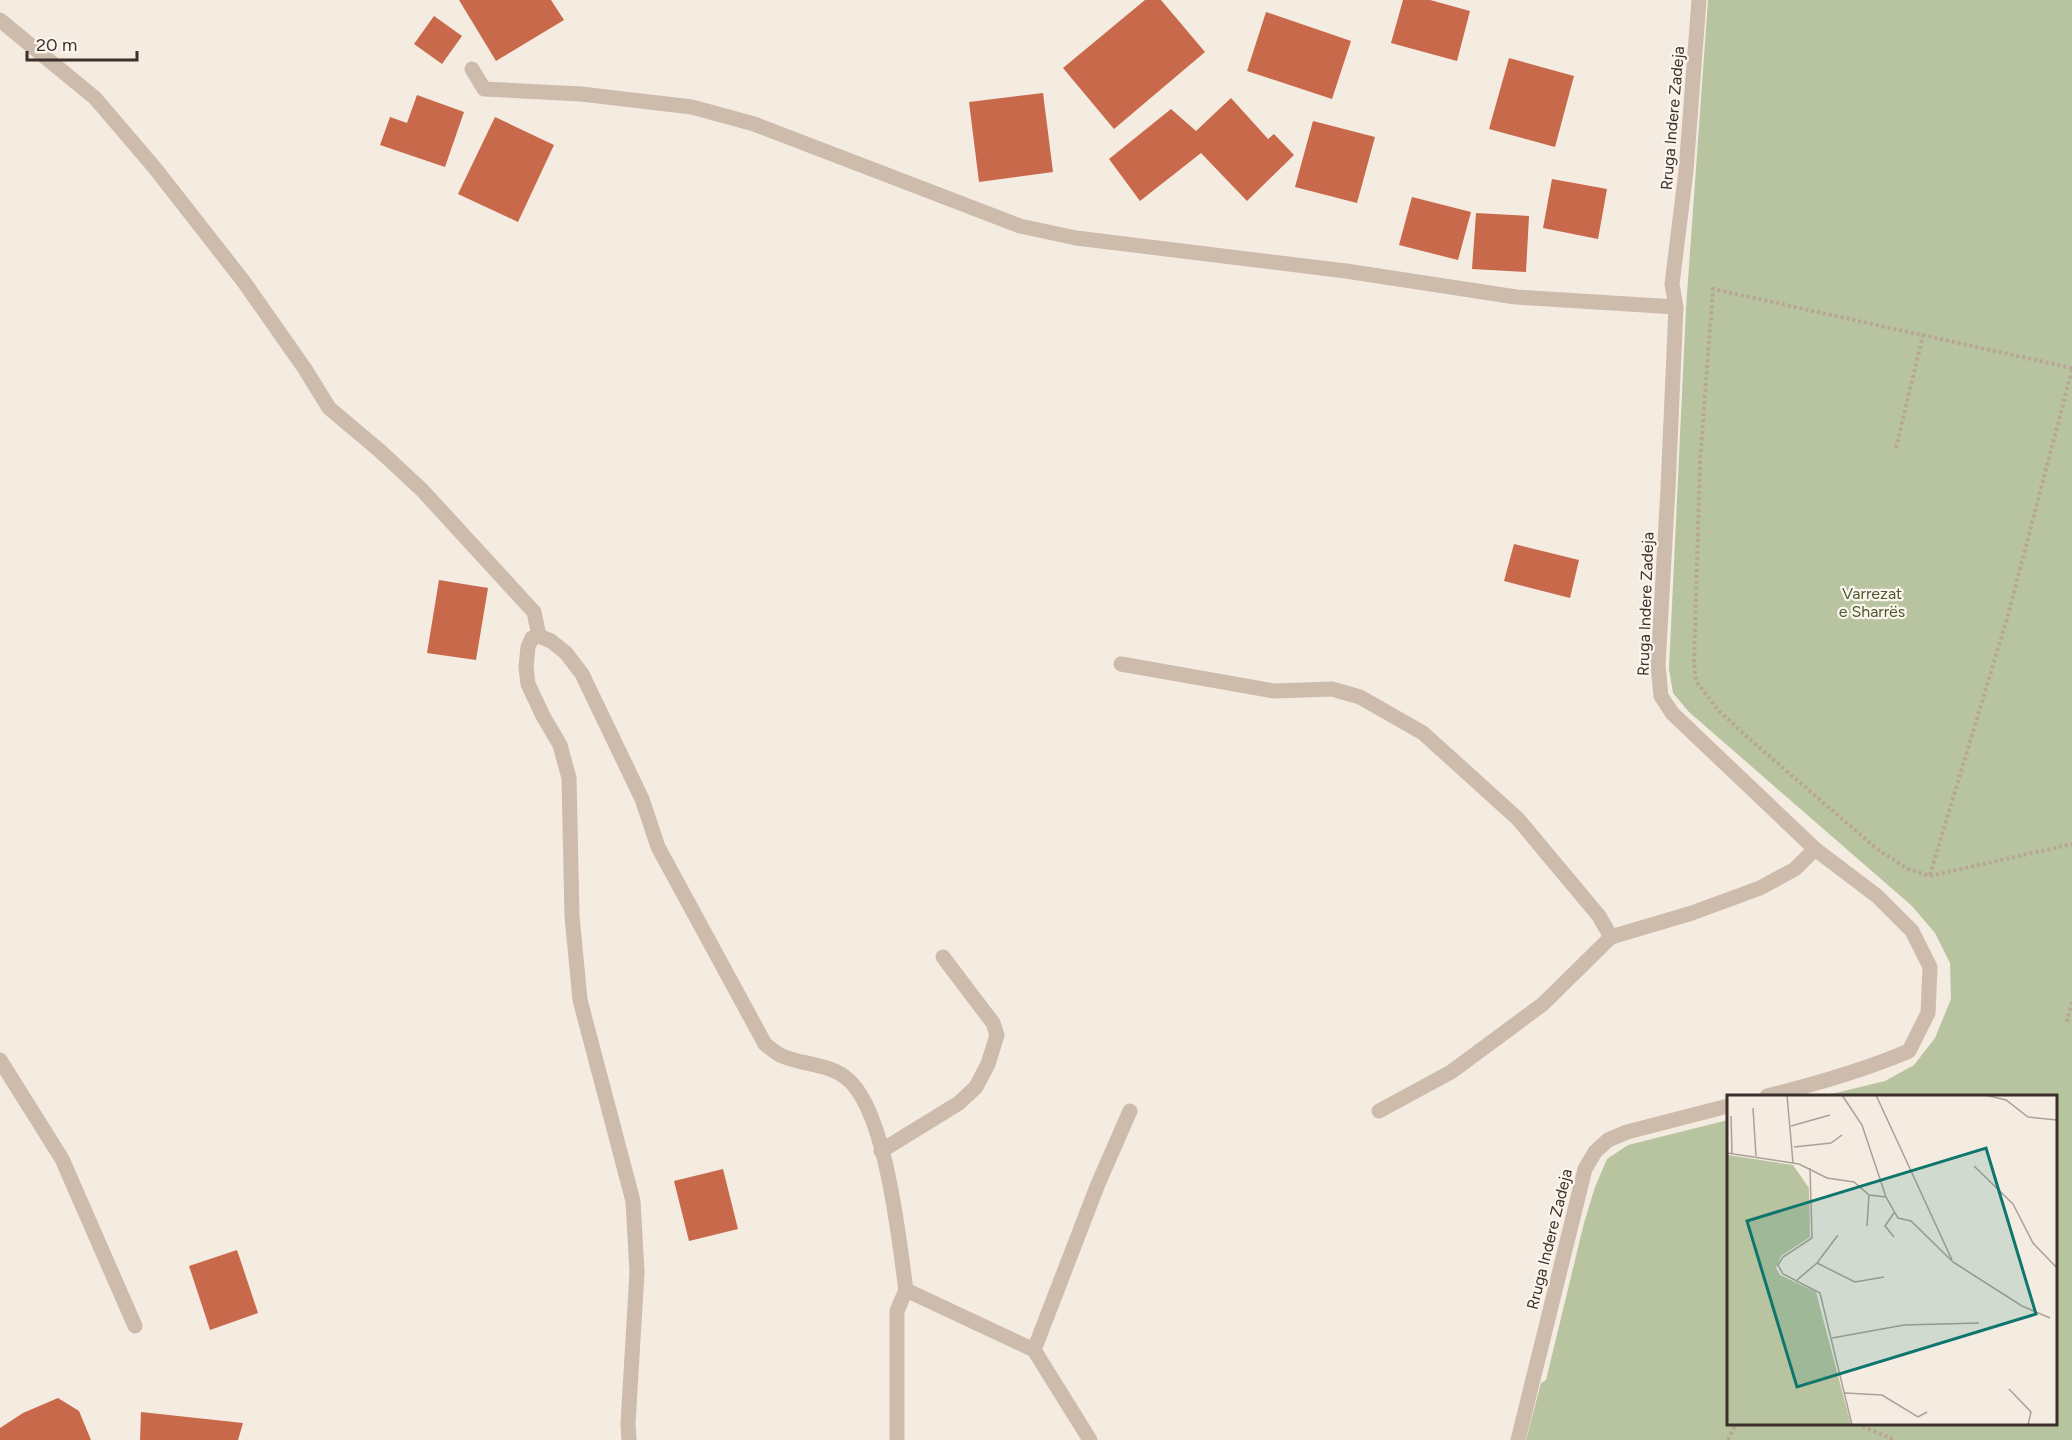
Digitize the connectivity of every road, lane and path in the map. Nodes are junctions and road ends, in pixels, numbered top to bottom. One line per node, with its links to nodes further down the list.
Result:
1 (1699, 0): 4 (street, Rruga Indere Zadeja)
2 (0, 20): 8 (street)
3 (472, 69): 4 (street)
4 (1676, 307): 11 (street, Rruga Indere Zadeja)
5 (1923, 335): 6 (path); 7 (path); 12 (path)
6 (2072, 369): 12 (path)
7 (1896, 448)
8 (539, 636): 22 (street); 28 (street)
9 (1121, 664): 13 (street)
10 (2072, 844): 12 (path)
11 (1815, 849): 13 (street); 18 (street, Rruga Indere Zadeja)
12 (1930, 876)
13 (1611, 937): 20 (street)
14 (943, 957): 22 (street)
15 (2072, 1002): 16 (path)
16 (2072, 1020)
17 (0, 1060): 24 (street)
18 (1771, 1095)
19 (1727, 1106): 31 (street, Rruga Indere Zadeja)
20 (1379, 1110)
21 (1130, 1111): 25 (street)
22 (881, 1151): 23 (street)
23 (906, 1290): 25 (street); 29 (street)
24 (135, 1326)
25 (1034, 1350): 30 (street)
26 (1736, 1425): 32 (path)
27 (1859, 1425): 33 (path)
28 (629, 1440)
29 (897, 1440)
30 (1090, 1440)
31 (1518, 1440)
32 (1728, 1440)
33 (1895, 1440)

